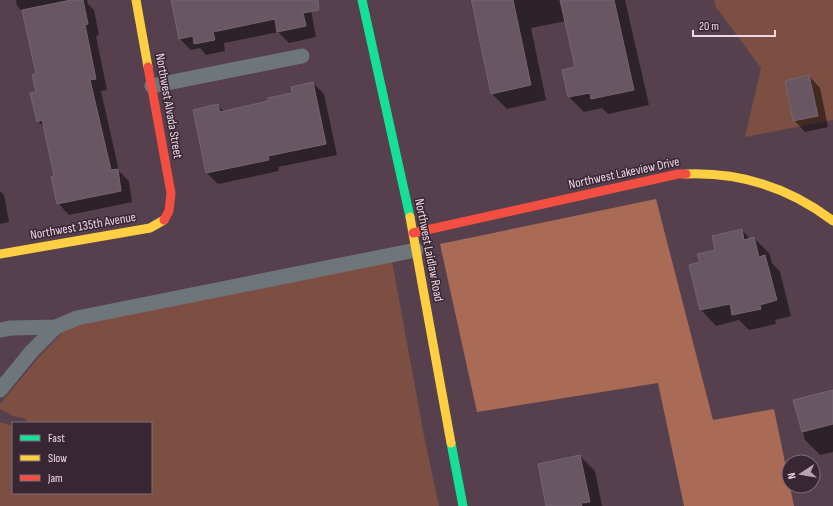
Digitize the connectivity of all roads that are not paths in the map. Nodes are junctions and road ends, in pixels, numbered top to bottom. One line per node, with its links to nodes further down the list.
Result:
1 (136, 0): 4 (street, Northwest Alvada Street)
2 (362, 0): 7 (street, Northwest Laidlaw Road)
3 (302, 56): 4 (lane)
4 (152, 86): 5 (street, Northwest Alvada Street)
5 (167, 217): 9 (street, Northwest 135th Avenue)
6 (833, 221): 7 (street, Northwest Lakeview Drive)
7 (413, 233): 8 (street, Northwest Laidlaw Road)
8 (416, 250): 10 (lane); 13 (street, Northwest Laidlaw Road)
9 (0, 254)
10 (56, 327): 11 (lane); 12 (lane)
11 (0, 330)
12 (0, 390)
13 (463, 506)

